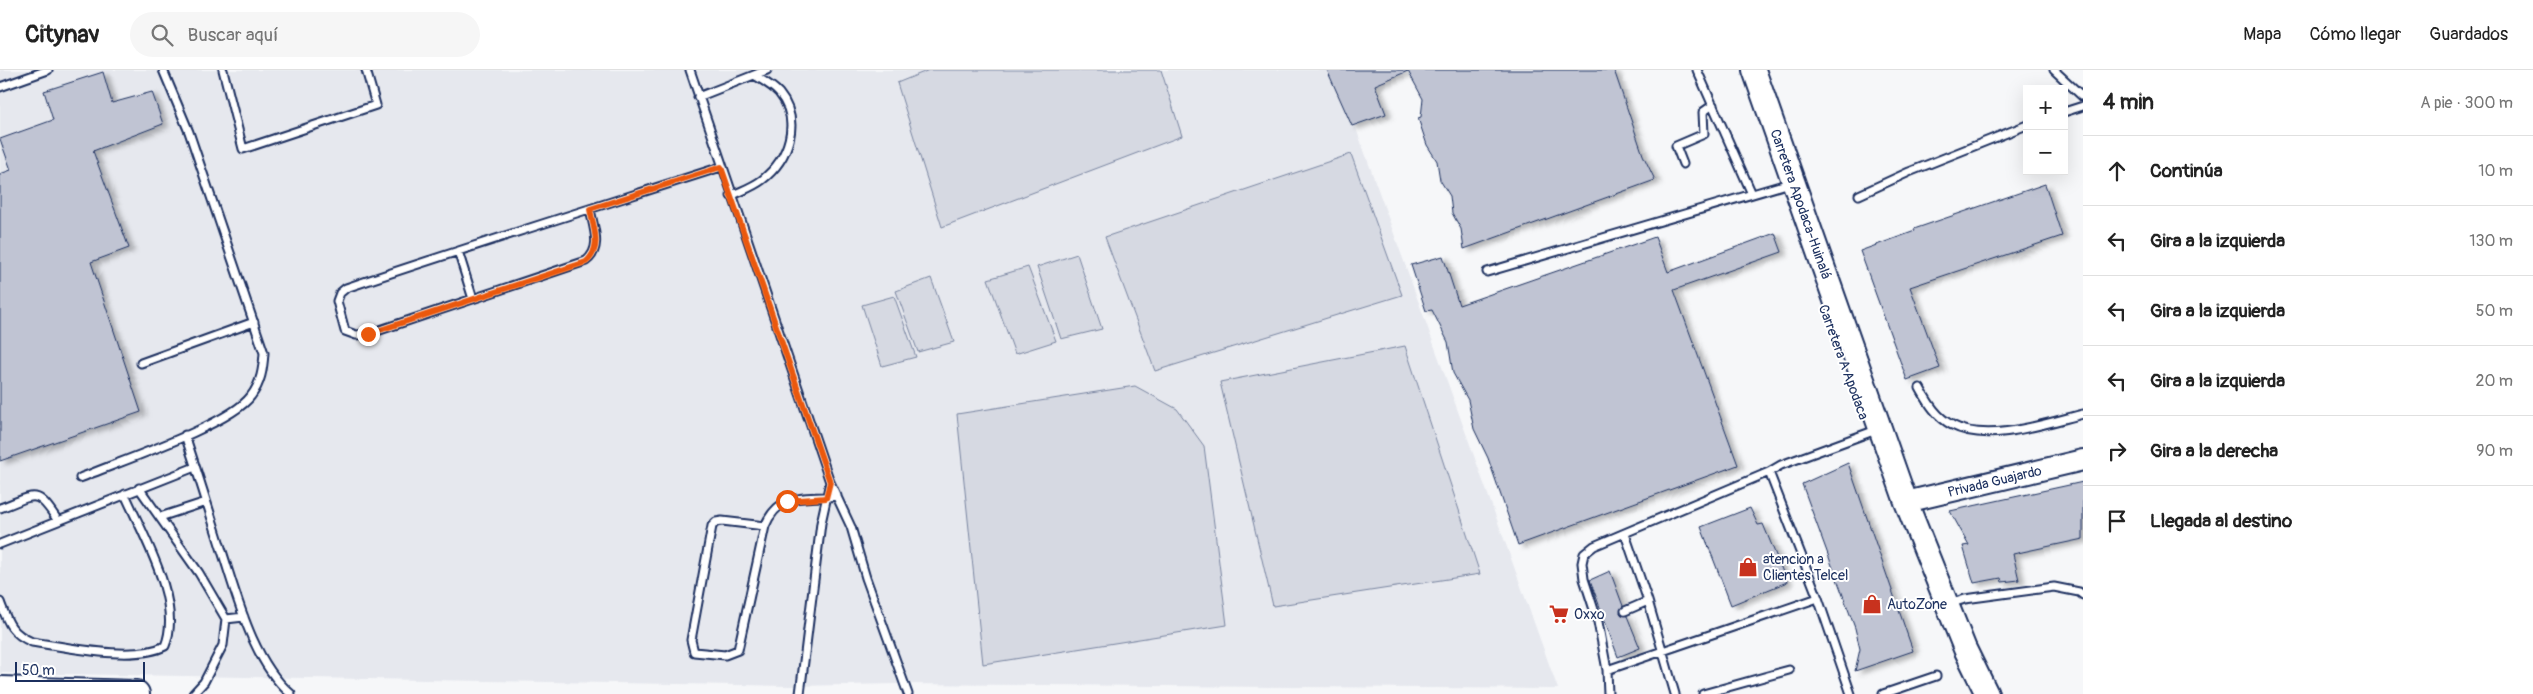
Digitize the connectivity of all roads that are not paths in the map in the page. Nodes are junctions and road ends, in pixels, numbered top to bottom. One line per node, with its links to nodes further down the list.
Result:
1 (48, 70): 12 (lane)
2 (163, 70): 29 (lane)
3 (223, 70): 4 (lane)
4 (366, 70)
5 (690, 70): 13 (lane)
6 (767, 70): 11 (lane)
7 (1697, 70): 15 (lane)
8 (1741, 70): 21 (main road)
9 (1754, 70): 21 (main road, Carretera Apodaca-Huinalá)
10 (2054, 70): 14 (lane)
11 (754, 75): 13 (lane); 24 (lane)
12 (0, 87)
13 (698, 97): 20 (lane)
14 (2083, 97)
15 (1713, 105): 19 (lane); 22 (lane)
16 (2083, 106): 17 (lane)
17 (2068, 111)
18 (2023, 127): 23 (lane)
19 (1683, 164)
20 (721, 167): 24 (lane); 25 (lane)
21 (1786, 184): 22 (lane); 33 (main road, Carretera Apodaca-Huinalá)
22 (1752, 194): 27 (lane)
23 (1859, 195)
24 (731, 196): 39 (lane)
25 (590, 209): 26 (lane); 28 (lane)
26 (458, 251): 28 (lane); 28 (lane)
27 (1488, 272)
28 (473, 299)
29 (254, 322): 30 (lane); 34 (lane)
30 (141, 363)
31 (1920, 388): 32 (lane)
32 (2083, 414)
33 (1876, 431): 37 (lane); 45 (main road, Carretera Apodaca-Huinalá); 60 (main road, Carretera A Apodaca)
34 (184, 436): 36 (lane); 38 (lane)
35 (2083, 460): 45 (main road, Privada Guajardo)
36 (195, 467): 40 (lane); 44 (lane)
37 (1769, 472): 50 (lane); 53 (lane)
38 (80, 478)
39 (830, 482): 42 (lane); 43 (lane)
40 (139, 488): 41 (lane); 47 (lane)
41 (124, 494): 48 (lane); 55 (lane)
42 (837, 496): 43 (lane); 70 (lane)
43 (826, 498): 49 (lane); 69 (lane)
44 (206, 502): 47 (lane); 58 (lane)
45 (1906, 502): 56 (main road, Carretera Apodaca-Huinalá)
46 (0, 508): 48 (lane)
47 (160, 517): 59 (lane)
48 (58, 521): 51 (lane)
49 (765, 526): 49 (lane)
50 (1625, 534): 54 (lane); 62 (lane)
51 (0, 544)
52 (2083, 595): 56 (lane)
53 (1818, 598): 61 (lane); 74 (lane)
54 (1648, 601): 57 (lane); 61 (lane)
55 (0, 602)
56 (1948, 604): 60 (main road, Carretera Apodaca-Huinalá)
57 (1625, 611)
58 (244, 617): 59 (lane); 68 (lane)
59 (226, 619): 67 (lane)
60 (1961, 650): 76 (main road); 77 (main road)
61 (1662, 651): 62 (lane); 72 (lane)
62 (1607, 670): 71 (lane)
63 (1789, 670): 73 (lane)
64 (1936, 676): 75 (lane)
65 (0, 690): 66 (highway)
66 (136, 694)
67 (193, 694)
68 (291, 694)
69 (800, 694)
70 (908, 694)
71 (1608, 694)
72 (1675, 694)
73 (1703, 694)
74 (1851, 694)
75 (1883, 694)
76 (1970, 694)
77 (1987, 694)

